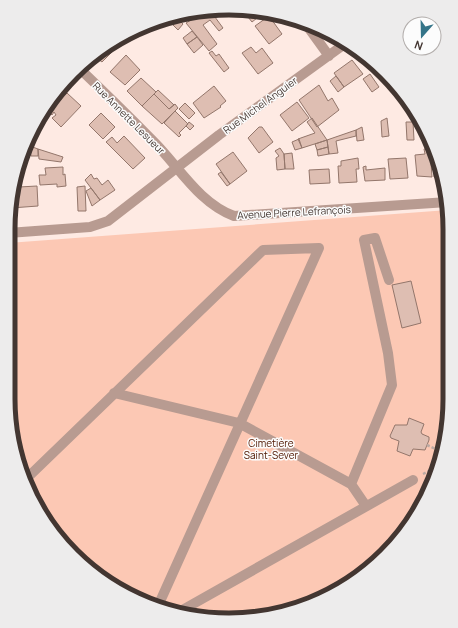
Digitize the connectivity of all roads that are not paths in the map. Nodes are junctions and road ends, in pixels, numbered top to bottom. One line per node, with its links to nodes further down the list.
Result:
1 (311, 31): 3 (street)
2 (341, 47): 3 (street, Rue Michel Anguier)
3 (329, 56): 5 (street, Rue Michel Anguier)
4 (84, 72): 5 (street, Rue Annette Lesueur)
5 (176, 169): 6 (street, Avenue Pierre Lefrançois); 7 (street)
6 (441, 202)
7 (15, 232)
8 (389, 280): 13 (street)
9 (114, 393): 10 (street); 10 (street); 11 (street)
10 (239, 423): 13 (street); 15 (street)
11 (29, 476)
12 (413, 480): 14 (street)
13 (351, 484): 14 (street)
14 (366, 506): 16 (street)
15 (159, 602)
16 (185, 609)

